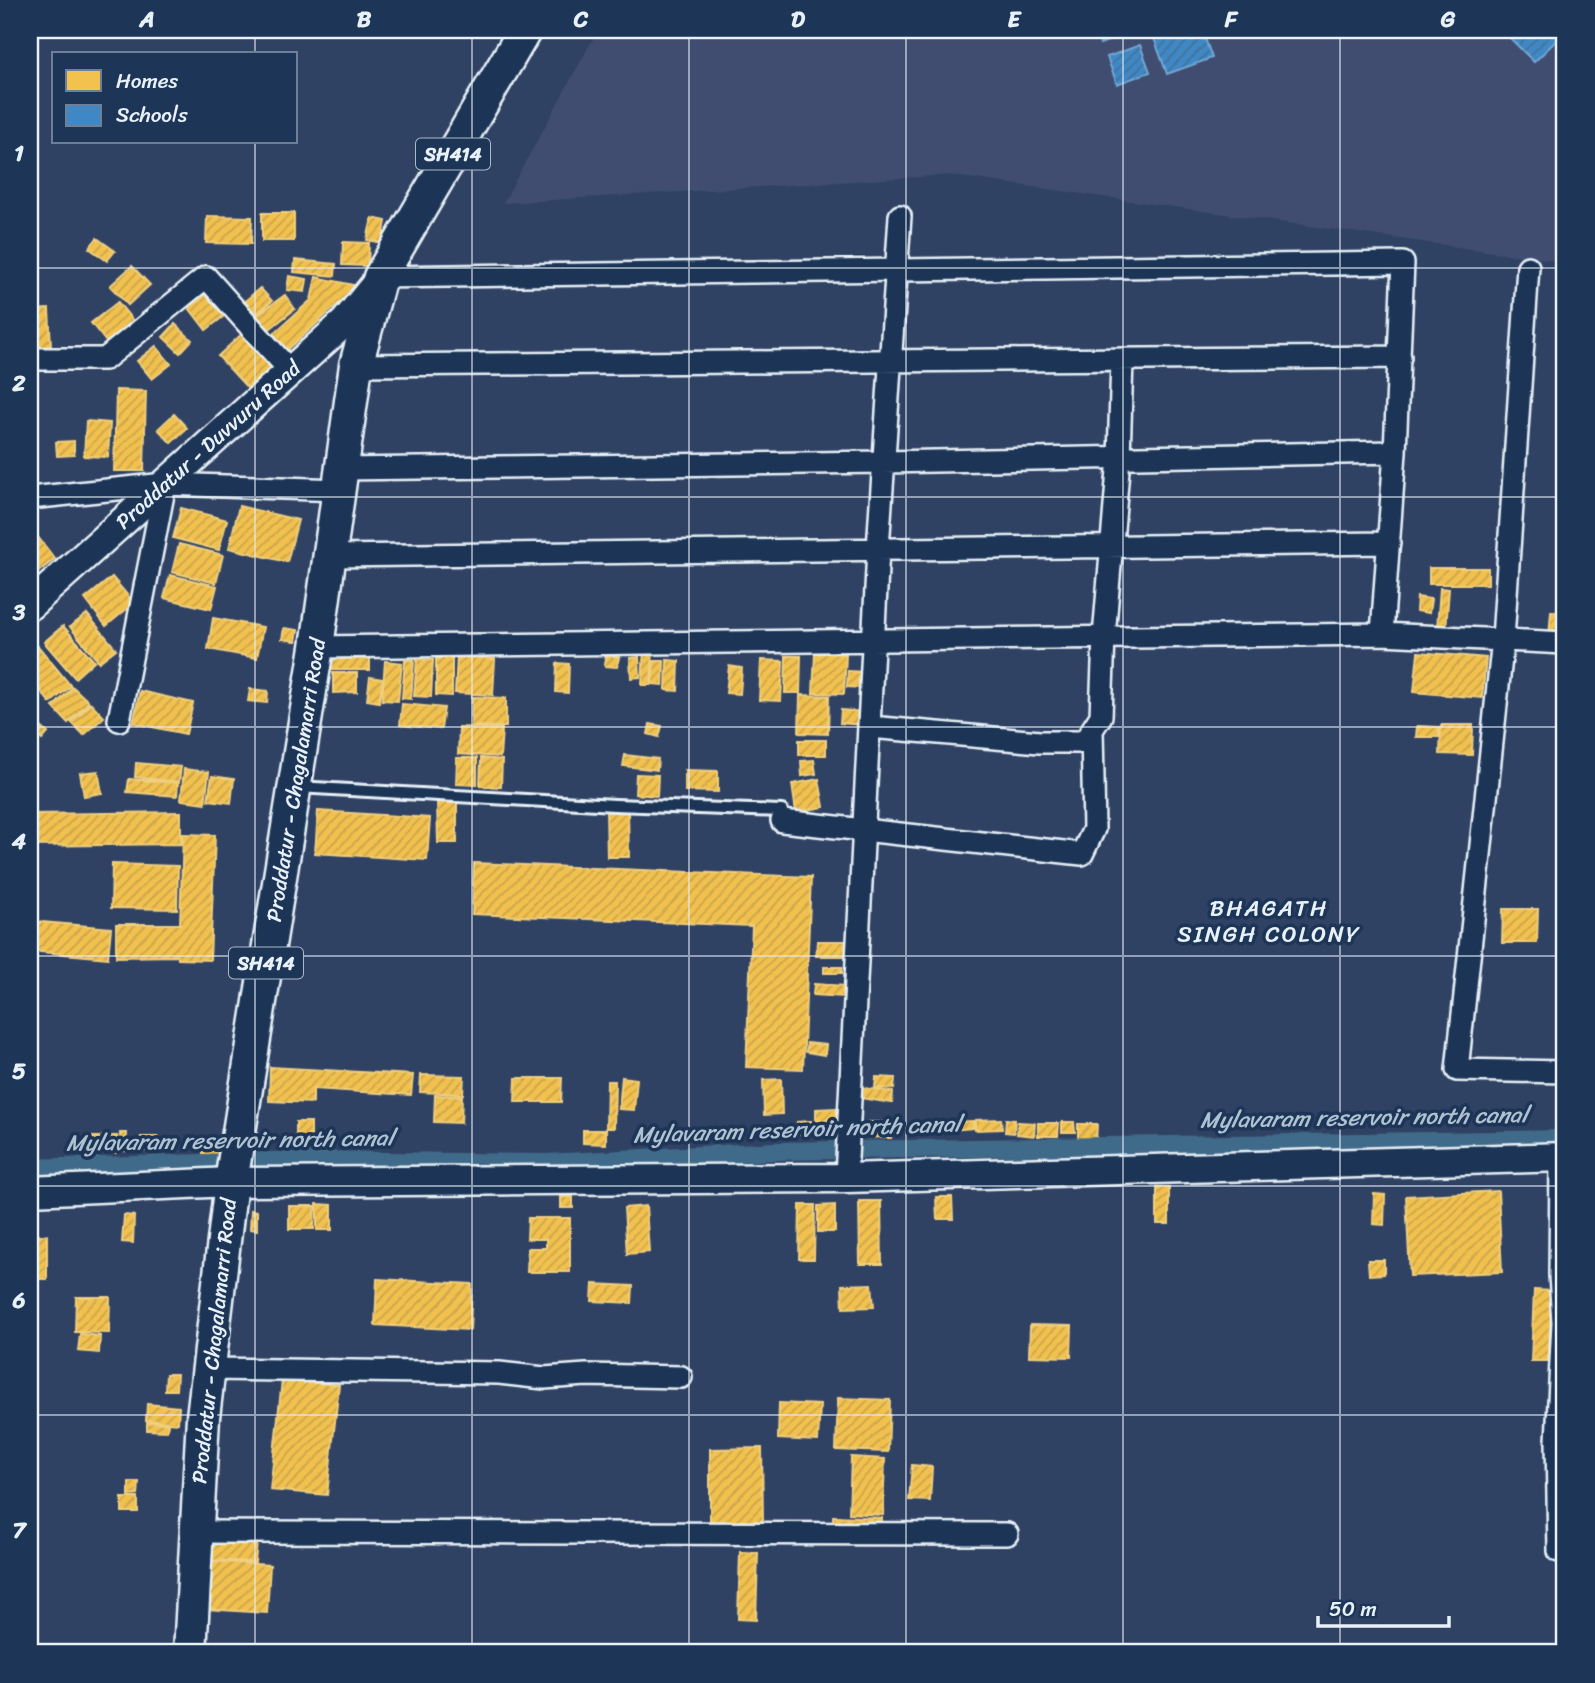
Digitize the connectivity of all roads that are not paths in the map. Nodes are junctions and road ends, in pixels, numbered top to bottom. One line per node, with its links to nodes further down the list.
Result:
1 (525, 30): 5 (main road, Proddatur - Chagalamarri Road / SH414)
2 (900, 216): 4 (street)
3 (1528, 267): 25 (street)
4 (896, 269): 5 (street); 6 (street); 9 (street)
5 (380, 277): 10 (main road, Proddatur - Chagalamarri Road / SH414); 11 (main road, Proddatur - Duvvuru Road)
6 (1400, 357): 8 (street); 12 (street)
7 (30, 359): 11 (street)
8 (1122, 359): 9 (street); 13 (street)
9 (890, 360): 10 (street); 14 (street)
10 (356, 365): 15 (main road, Proddatur - Chagalamarri Road / SH414)
11 (290, 371): 16 (main road, Proddatur - Duvvuru Road)
12 (1395, 452): 13 (street); 18 (street)
13 (1119, 458): 14 (street); 19 (street)
14 (884, 462): 15 (street); 20 (street)
15 (341, 479): 16 (street); 21 (main road, Proddatur - Chagalamarri Road / SH414)
16 (165, 484): 17 (street); 22 (main road, Proddatur - Duvvuru Road); 29 (street)
17 (30, 498)
18 (1389, 543): 19 (street); 23 (street)
19 (1112, 547): 20 (street); 24 (street)
20 (878, 548): 21 (street); 26 (street)
21 (330, 556): 28 (main road, Proddatur - Chagalamarri Road / SH414)
22 (30, 605)
23 (1382, 634): 24 (street); 25 (street)
24 (1104, 637): 26 (street); 31 (street)
25 (1503, 639): 27 (street); 35 (street)
26 (874, 641): 28 (street); 30 (street)
27 (1565, 643)
28 (317, 647): 32 (main road, Proddatur - Chagalamarri Road / SH414)
29 (119, 720)
30 (870, 727): 31 (street); 34 (street)
31 (1092, 730): 34 (street)
32 (295, 787): 33 (lane); 38 (main road, Proddatur - Chagalamarri Road / SH414)
33 (782, 816): 34 (street)
34 (865, 831): 37 (street)
35 (1565, 1072)
36 (1563, 1157): 37 (main road); 40 (street)
37 (846, 1178): 38 (main road)
38 (230, 1182): 39 (main road); 42 (main road, Proddatur - Chagalamarri Road / SH414)
39 (30, 1191)
40 (1563, 1218): 41 (street)
41 (1564, 1322): 44 (street)
42 (209, 1369): 43 (street); 45 (main road, Proddatur - Chagalamarri Road / SH414)
43 (681, 1377)
44 (1561, 1441): 47 (street)
45 (197, 1532): 46 (street); 48 (main road, Proddatur - Chagalamarri Road / SH414)
46 (1007, 1534)
47 (1565, 1551)
48 (190, 1653)

